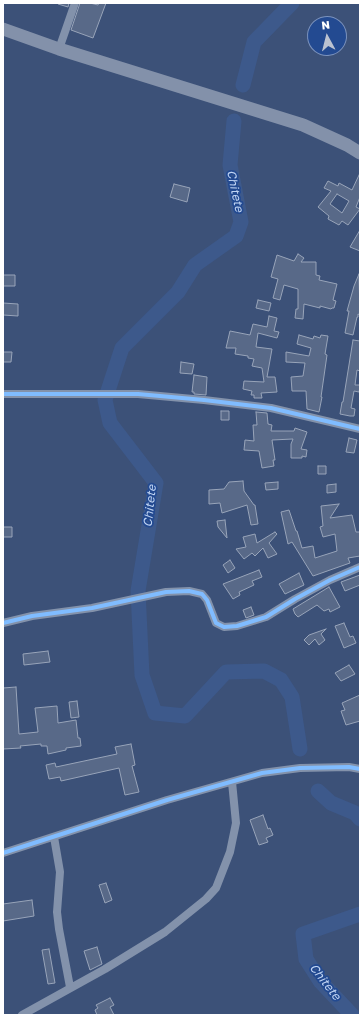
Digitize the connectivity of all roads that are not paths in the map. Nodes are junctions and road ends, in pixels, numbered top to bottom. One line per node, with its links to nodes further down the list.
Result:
1 (75, 3): 3 (street)
2 (3, 29): 3 (main road)
3 (60, 48): 4 (main road)
4 (360, 153)
5 (3, 394): 6 (street)
6 (360, 429)
7 (360, 567): 8 (street)
8 (3, 623)
9 (360, 769): 10 (street)
10 (232, 782): 11 (street); 13 (street)
11 (54, 837): 12 (street); 13 (street)
12 (3, 853)
13 (70, 987): 14 (street)
14 (22, 1015)

